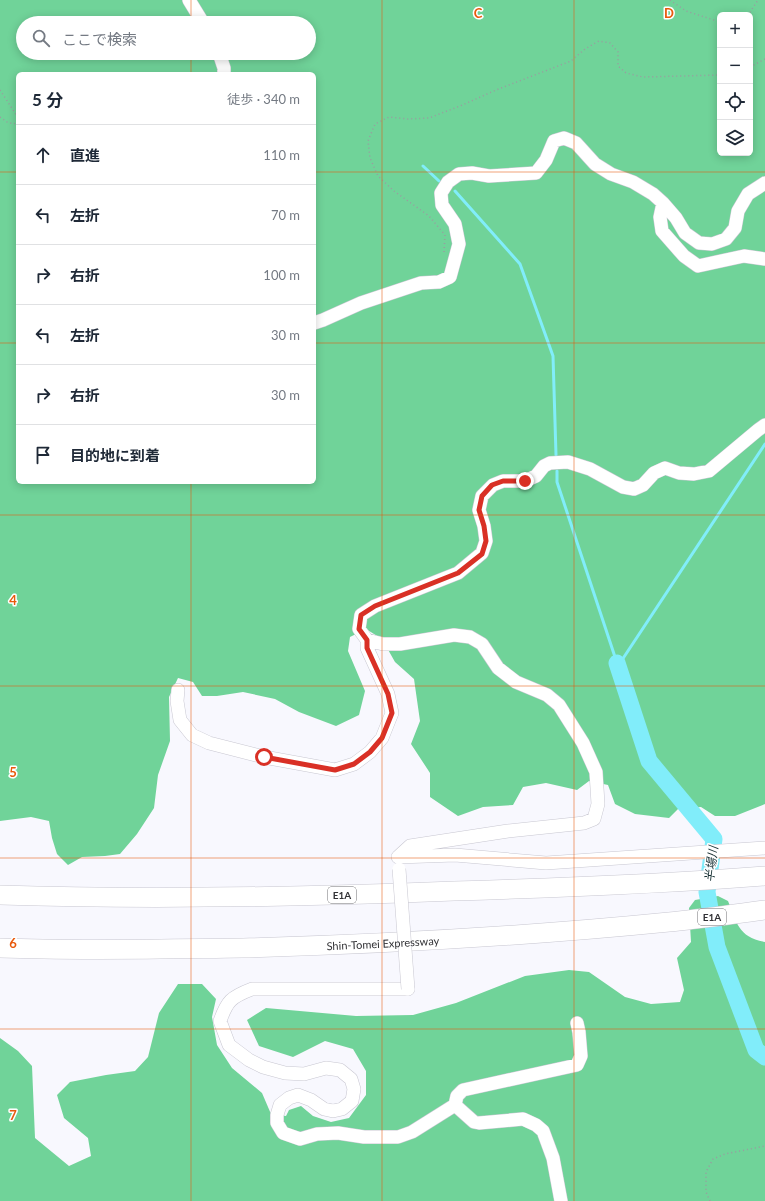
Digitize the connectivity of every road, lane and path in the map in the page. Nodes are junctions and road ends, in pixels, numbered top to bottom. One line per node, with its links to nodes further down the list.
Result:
1 (189, 0): 5 (street)
2 (670, 0): 6 (path)
3 (758, 0): 4 (path)
4 (750, 12)
5 (199, 16)
6 (717, 21)
7 (765, 58): 9 (path)
8 (221, 60): 10 (street)
9 (753, 65)
10 (224, 72)
11 (717, 75): 18 (path)
12 (0, 90): 13 (path)
13 (16, 114)
14 (0, 117): 15 (path)
15 (16, 122)
16 (765, 183): 17 (street)
17 (663, 203): 19 (street); 20 (street)
18 (444, 257)
19 (765, 259)
20 (316, 322)
21 (765, 425): 22 (street)
22 (367, 640): 23 (street); 25 (street)
23 (178, 690)
24 (765, 848): 25 (street)
25 (398, 863): 31 (street, bridge)
26 (765, 876): 27 (highway, E1A)
27 (0, 895)
28 (760, 911): 29 (highway, Shin-Tomei Expressway / E1A)
29 (0, 948)
30 (577, 1023): 31 (street)
31 (455, 1105): 33 (street)
32 (765, 1146): 34 (path)
33 (561, 1201)
34 (710, 1201)

